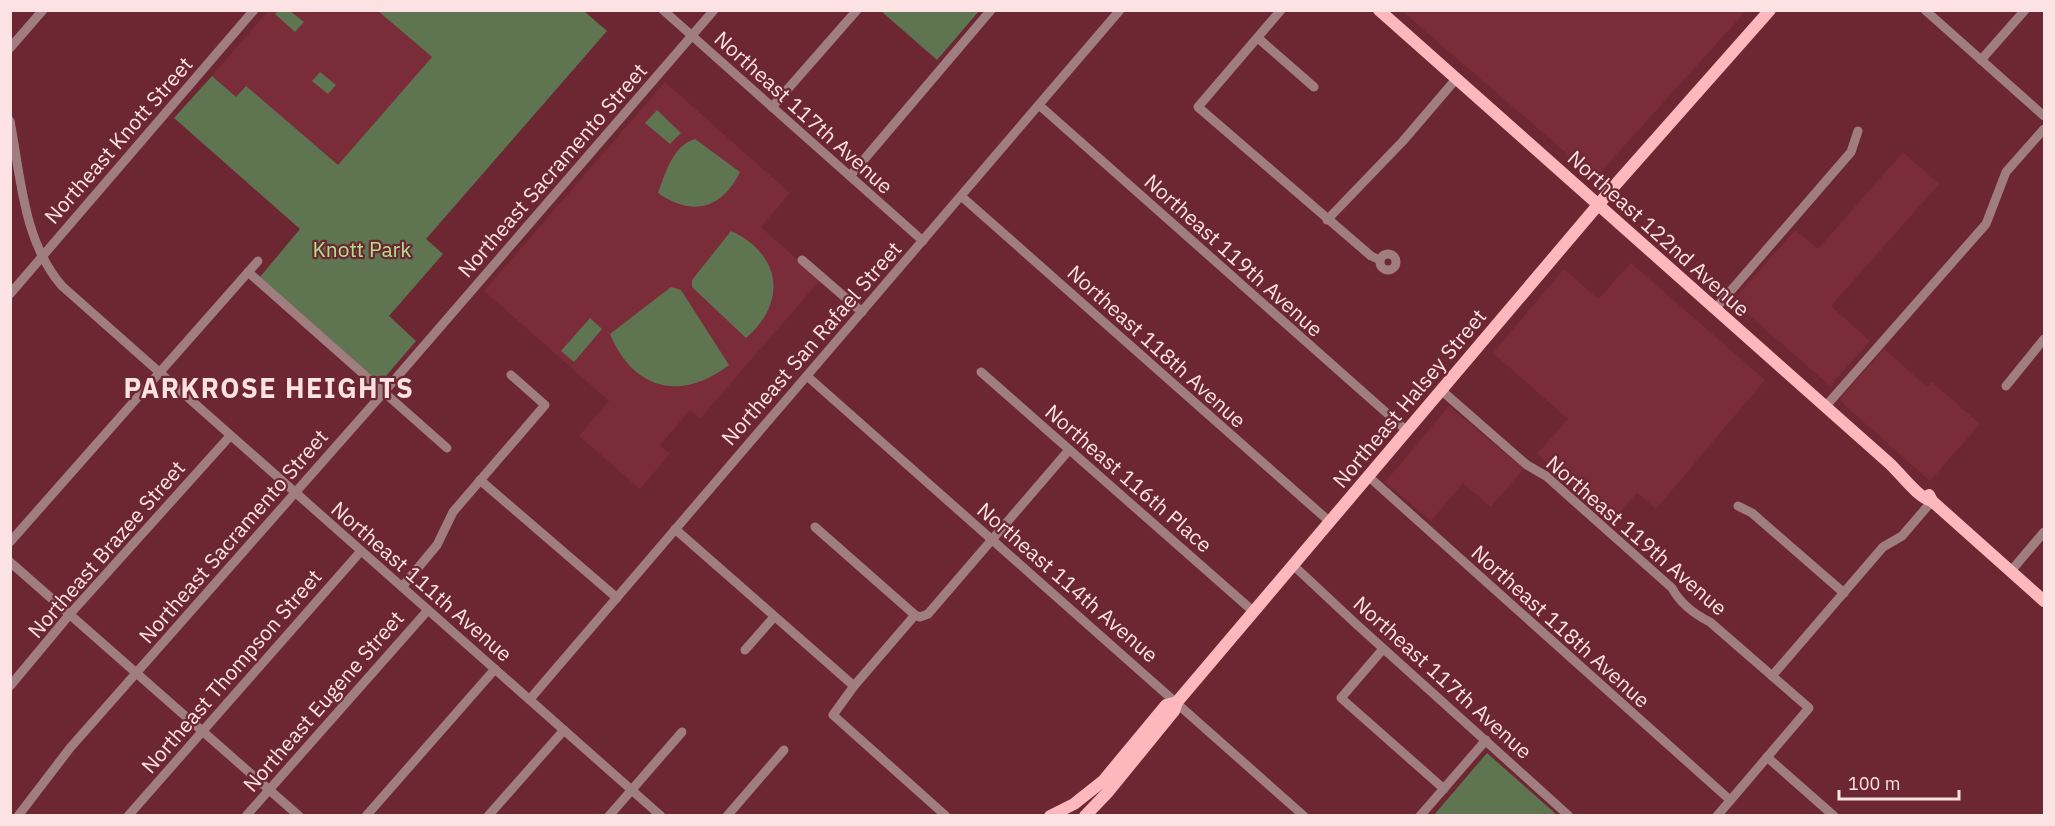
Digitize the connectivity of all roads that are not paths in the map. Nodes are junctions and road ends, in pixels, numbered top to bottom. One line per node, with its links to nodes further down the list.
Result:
1 (43, 10): 15 (street)
2 (254, 10): 30 (street, Northeast Knott Street)
3 (663, 10): 13 (street, Northeast 117th Avenue)
4 (714, 10): 13 (street, Northeast Sacramento Street)
5 (857, 10): 20 (street)
6 (991, 10): 25 (street)
7 (1120, 10): 19 (street, Northeast San Rafael Street)
8 (1281, 10): 14 (street)
9 (1379, 10): 17 (main road, Northeast 122nd Avenue)
10 (1770, 10): 27 (main road, Northeast Halsey Street)
11 (1925, 10): 16 (street)
12 (2025, 10): 16 (street)
13 (692, 37): 20 (street, Northeast 117th Avenue); 45 (street, Northeast Sacramento Street)
14 (1258, 38): 18 (street); 28 (street)
15 (10, 48)
16 (1981, 60): 21 (street)
17 (1456, 79): 27 (main road, Northeast 122nd Avenue); 28 (street)
18 (1314, 87)
19 (1039, 105): 26 (street, Northeast San Rafael Street); 47 (street, Northeast 119th Avenue)
20 (772, 107): 25 (street, Northeast 117th Avenue)
21 (2044, 116)
22 (10, 121): 30 (street, Northeast 111th Avenue)
23 (2044, 129): 46 (street)
24 (1858, 131): 36 (street)
25 (850, 176): 29 (street, Northeast 117th Avenue)
26 (961, 196): 29 (street, Northeast San Rafael Street); 56 (street, Northeast 118th Avenue)
27 (1598, 205): 36 (main road, Northeast 122nd Avenue); 44 (main road, Northeast Halsey Street)
28 (1327, 220): 32 (street)
29 (923, 240): 37 (street, Northeast San Rafael Street)
30 (42, 257): 35 (street, Northeast Knott Street); 40 (street, Northeast 111th Avenue)
31 (802, 260): 37 (street)
32 (1380, 260)
33 (258, 261): 34 (street)
34 (248, 273): 40 (street); 45 (street)
35 (10, 294)
36 (1715, 309): 46 (main road, Northeast 122nd Avenue)
37 (862, 312): 42 (street, Northeast San Rafael Street)
38 (2044, 339): 43 (street)
39 (981, 372): 50 (street, Northeast 116th Place)
40 (159, 373): 48 (street, Northeast 111th Avenue); 61 (street)
41 (511, 375): 52 (street)
42 (807, 376): 58 (street, Northeast San Rafael Street); 60 (street, Northeast 114th Avenue)
43 (2006, 386)
44 (1441, 390): 47 (main road, Northeast Halsey Street); 79 (street, Northeast 119th Avenue)
45 (384, 392): 49 (street); 53 (street, Northeast Sacramento Street)
46 (1825, 407): 54 (main road, Northeast 122nd Avenue)
47 (1407, 431): 51 (main road, Northeast Halsey Street)
48 (230, 436): 53 (street, Northeast 111th Avenue); 72 (street, Northeast Brazee Street)
49 (447, 448)
50 (1069, 450): 60 (street); 71 (street, Northeast 116th Place)
51 (1368, 476): 56 (main road, Northeast Halsey Street); 93 (street, Northeast 118th Avenue)
52 (480, 480): 66 (street); 68 (street)
53 (295, 493): 62 (street, Northeast 111th Avenue); 78 (street, Northeast Sacramento Street)
54 (1932, 501): 65 (main road, Northeast 122nd Avenue); 67 (street)
55 (1738, 506): 67 (street)
56 (1330, 522): 64 (main road, Northeast Halsey Street)
57 (815, 527): 73 (street)
58 (675, 530): 68 (street, Northeast San Rafael Street); 74 (street)
59 (2044, 532): 65 (street)
60 (992, 539): 73 (street); 83 (street, Northeast 114th Avenue)
61 (10, 542)
62 (361, 551): 66 (street, Northeast 111th Avenue); 85 (street, Northeast Thompson Street)
63 (10, 562): 72 (street)
64 (1293, 565): 71 (main road, Northeast Halsey Street); 75 (street, Northeast 117th Avenue)
65 (2011, 571): 69 (main road, Northeast 122nd Avenue)
66 (402, 586): 70 (street, Northeast 111th Avenue)
67 (1844, 593): 79 (street)
68 (617, 598): 82 (street, Northeast San Rafael Street)
69 (2044, 601)
70 (428, 609): 77 (street, Northeast 111th Avenue); 90 (street, Northeast Eugene Street)
71 (1254, 612): 83 (main road, Northeast Halsey Street)
72 (70, 614): 78 (street); 80 (street, Northeast Brazee Street)
73 (915, 615): 81 (street)
74 (774, 617): 76 (street); 81 (street)
75 (1383, 649): 87 (street, Northeast 117th Avenue); 92 (street)
76 (745, 650)
77 (495, 669): 82 (street, Northeast 111th Avenue); 98 (street)
78 (136, 672): 85 (street); 94 (street, Northeast Sacramento Street)
79 (1772, 676): 89 (street, Northeast 119th Avenue)
80 (10, 686)
81 (854, 686): 103 (street)
82 (530, 699): 84 (street, Northeast 111th Avenue)
83 (1177, 702): 104 (main road); 105 (main road, Northeast Halsey Street); 106 (street, Northeast 114th Avenue)
84 (564, 730): 91 (street, Northeast 111th Avenue); 99 (street)
85 (203, 731): 90 (street); 95 (street, Northeast Thompson Street)
86 (682, 732): 91 (street)
87 (1486, 740): 92 (street); 108 (street, Northeast 117th Avenue)
88 (784, 750): 102 (street)
89 (1767, 757): 93 (street); 110 (street)
90 (269, 789): 96 (street, Northeast Eugene Street); 97 (street)
91 (632, 789): 100 (street); 101 (street, Northeast 111th Avenue)
92 (1444, 789): 107 (street)
93 (1731, 800): 109 (street)
94 (18, 816)
95 (128, 816)
96 (246, 816)
97 (299, 816)
98 (366, 816)
99 (489, 816)
100 (609, 816)
101 (662, 816)
102 (726, 816)
103 (946, 816)
104 (1050, 816)
105 (1085, 816)
106 (1304, 816)
107 (1420, 816)
108 (1569, 816)
109 (1717, 816)
110 (1834, 816)

